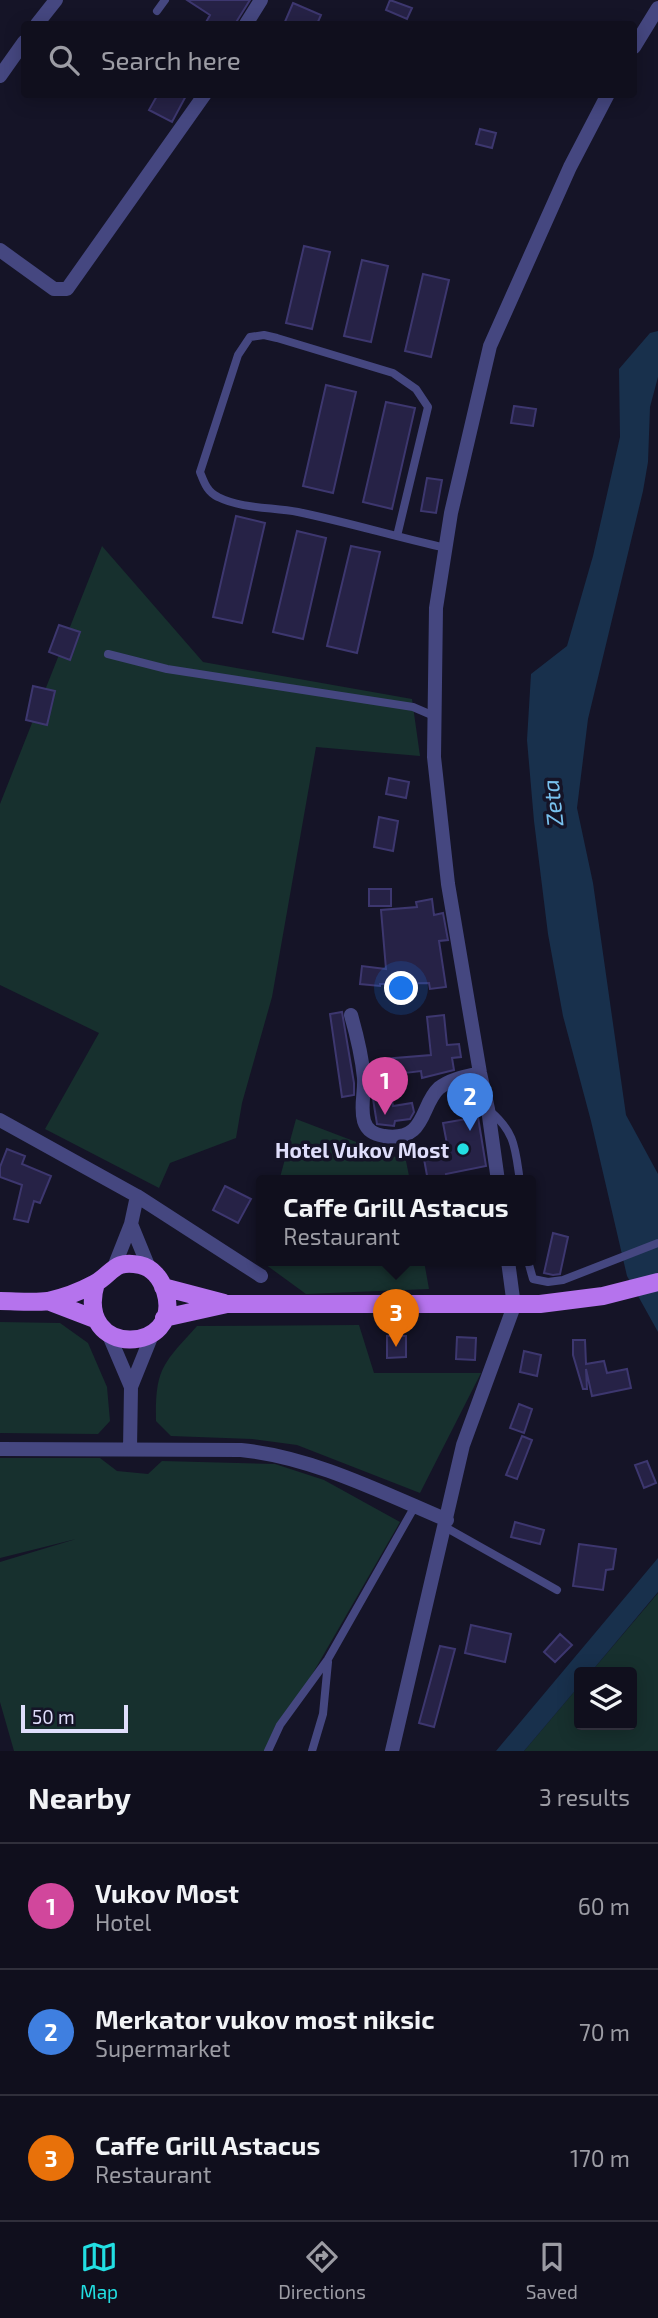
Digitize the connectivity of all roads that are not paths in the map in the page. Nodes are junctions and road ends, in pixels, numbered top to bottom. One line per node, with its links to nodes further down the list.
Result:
1 (56, 0): 6 (street)
2 (165, 0): 5 (lane)
3 (261, 0): 7 (street)
4 (658, 8): 8 (street)
5 (157, 11)
6 (39, 21)
7 (248, 21)
8 (637, 42)
9 (21, 46): 10 (street)
10 (0, 76)
11 (202, 98): 13 (street)
12 (606, 98): 15 (street)
13 (0, 250)
14 (397, 536): 14 (lane); 15 (lane)
15 (446, 548): 17 (street)
16 (108, 654): 17 (lane)
17 (434, 716): 19 (street)
18 (351, 1015): 19 (street)
19 (480, 1073): 20 (street)
20 (488, 1109): 22 (street); 23 (lane)
21 (0, 1120): 24 (street)
22 (497, 1175)
23 (519, 1175)
24 (137, 1196): 25 (street); 31 (street)
25 (131, 1224): 29 (street); 30 (street)
26 (658, 1242): 28 (lane)
27 (509, 1266): 38 (street)
28 (529, 1266)
29 (114, 1267): 30 (main road); 32 (main road)
30 (149, 1268): 34 (main road)
31 (261, 1276)
32 (96, 1283): 36 (main road); 40 (main road)
33 (658, 1283): 38 (main road)
34 (163, 1287): 37 (main road); 39 (main road)
35 (0, 1301): 36 (main road)
36 (48, 1301): 40 (main road)
37 (227, 1304): 38 (main road); 39 (main road)
38 (514, 1306): 47 (street)
39 (164, 1318): 42 (main road)
40 (95, 1319): 41 (main road)
41 (108, 1333): 42 (main road); 43 (street)
42 (152, 1335): 43 (street)
43 (131, 1387): 45 (street)
44 (0, 1449): 45 (street)
45 (130, 1449): 46 (street)
46 (415, 1506): 47 (street); 49 (lane)
47 (446, 1524): 48 (lane); 52 (street)
48 (557, 1590)
49 (328, 1659): 50 (lane); 51 (lane)
50 (268, 1751)
51 (312, 1751)
52 (392, 1751)

